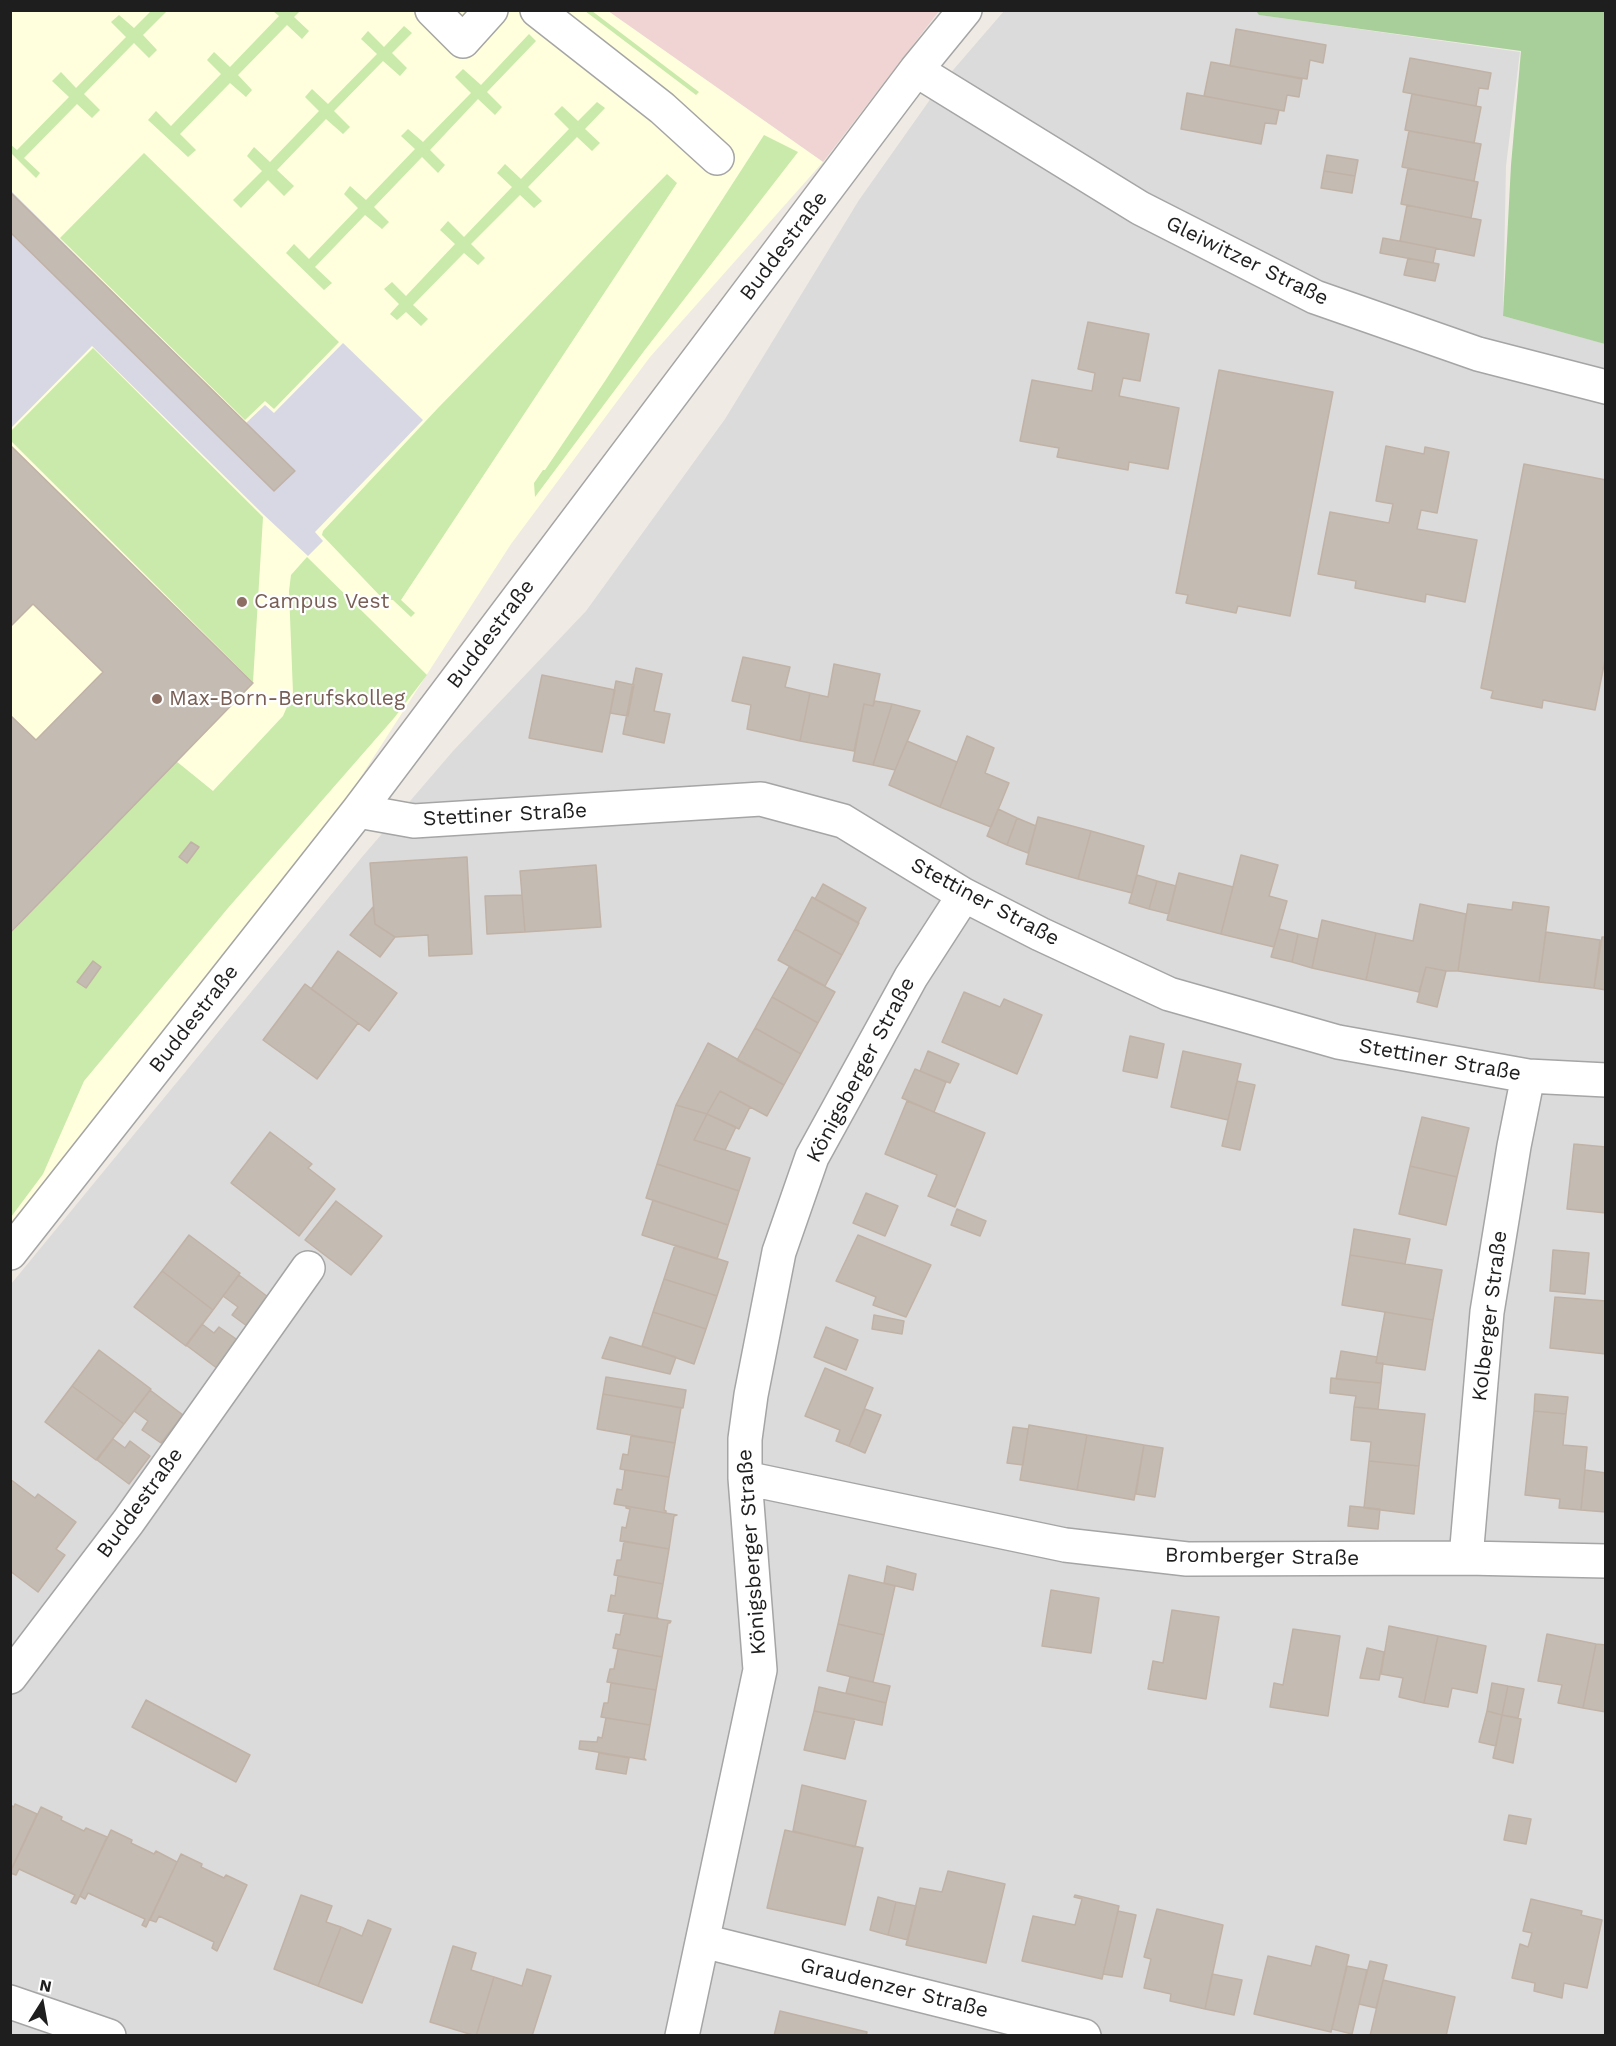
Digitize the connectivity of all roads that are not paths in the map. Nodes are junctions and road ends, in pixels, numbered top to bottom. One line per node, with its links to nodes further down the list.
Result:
1 (432, 10): 2 (street)
2 (491, 10)
3 (537, 10): 6 (street)
4 (965, 10): 5 (street, Buddestraße)
5 (916, 70): 7 (street, Gleiwitzer Straße); 8 (street, Buddestraße)
6 (717, 158)
7 (1605, 387)
8 (358, 811): 9 (street, Stettiner Straße); 12 (street, Buddestraße)
9 (964, 895): 10 (street, Stettiner Straße); 14 (street, Königsberger Straße)
10 (1528, 1076): 11 (street, Stettiner Straße); 15 (street, Kolberger Straße)
11 (1605, 1080)
12 (10, 1253)
13 (308, 1268): 17 (street, Buddestraße)
14 (745, 1478): 15 (street, Bromberger Straße); 18 (street, Königsberger Straße)
15 (1466, 1558): 16 (street, Bromberger Straße)
16 (1605, 1561)
17 (10, 1677)
18 (703, 1941): 21 (street, Königsberger Straße); 22 (street, Graudenzer Straße)
19 (10, 2002): 20 (street)
20 (109, 2036)
21 (682, 2036)
22 (1084, 2036)

